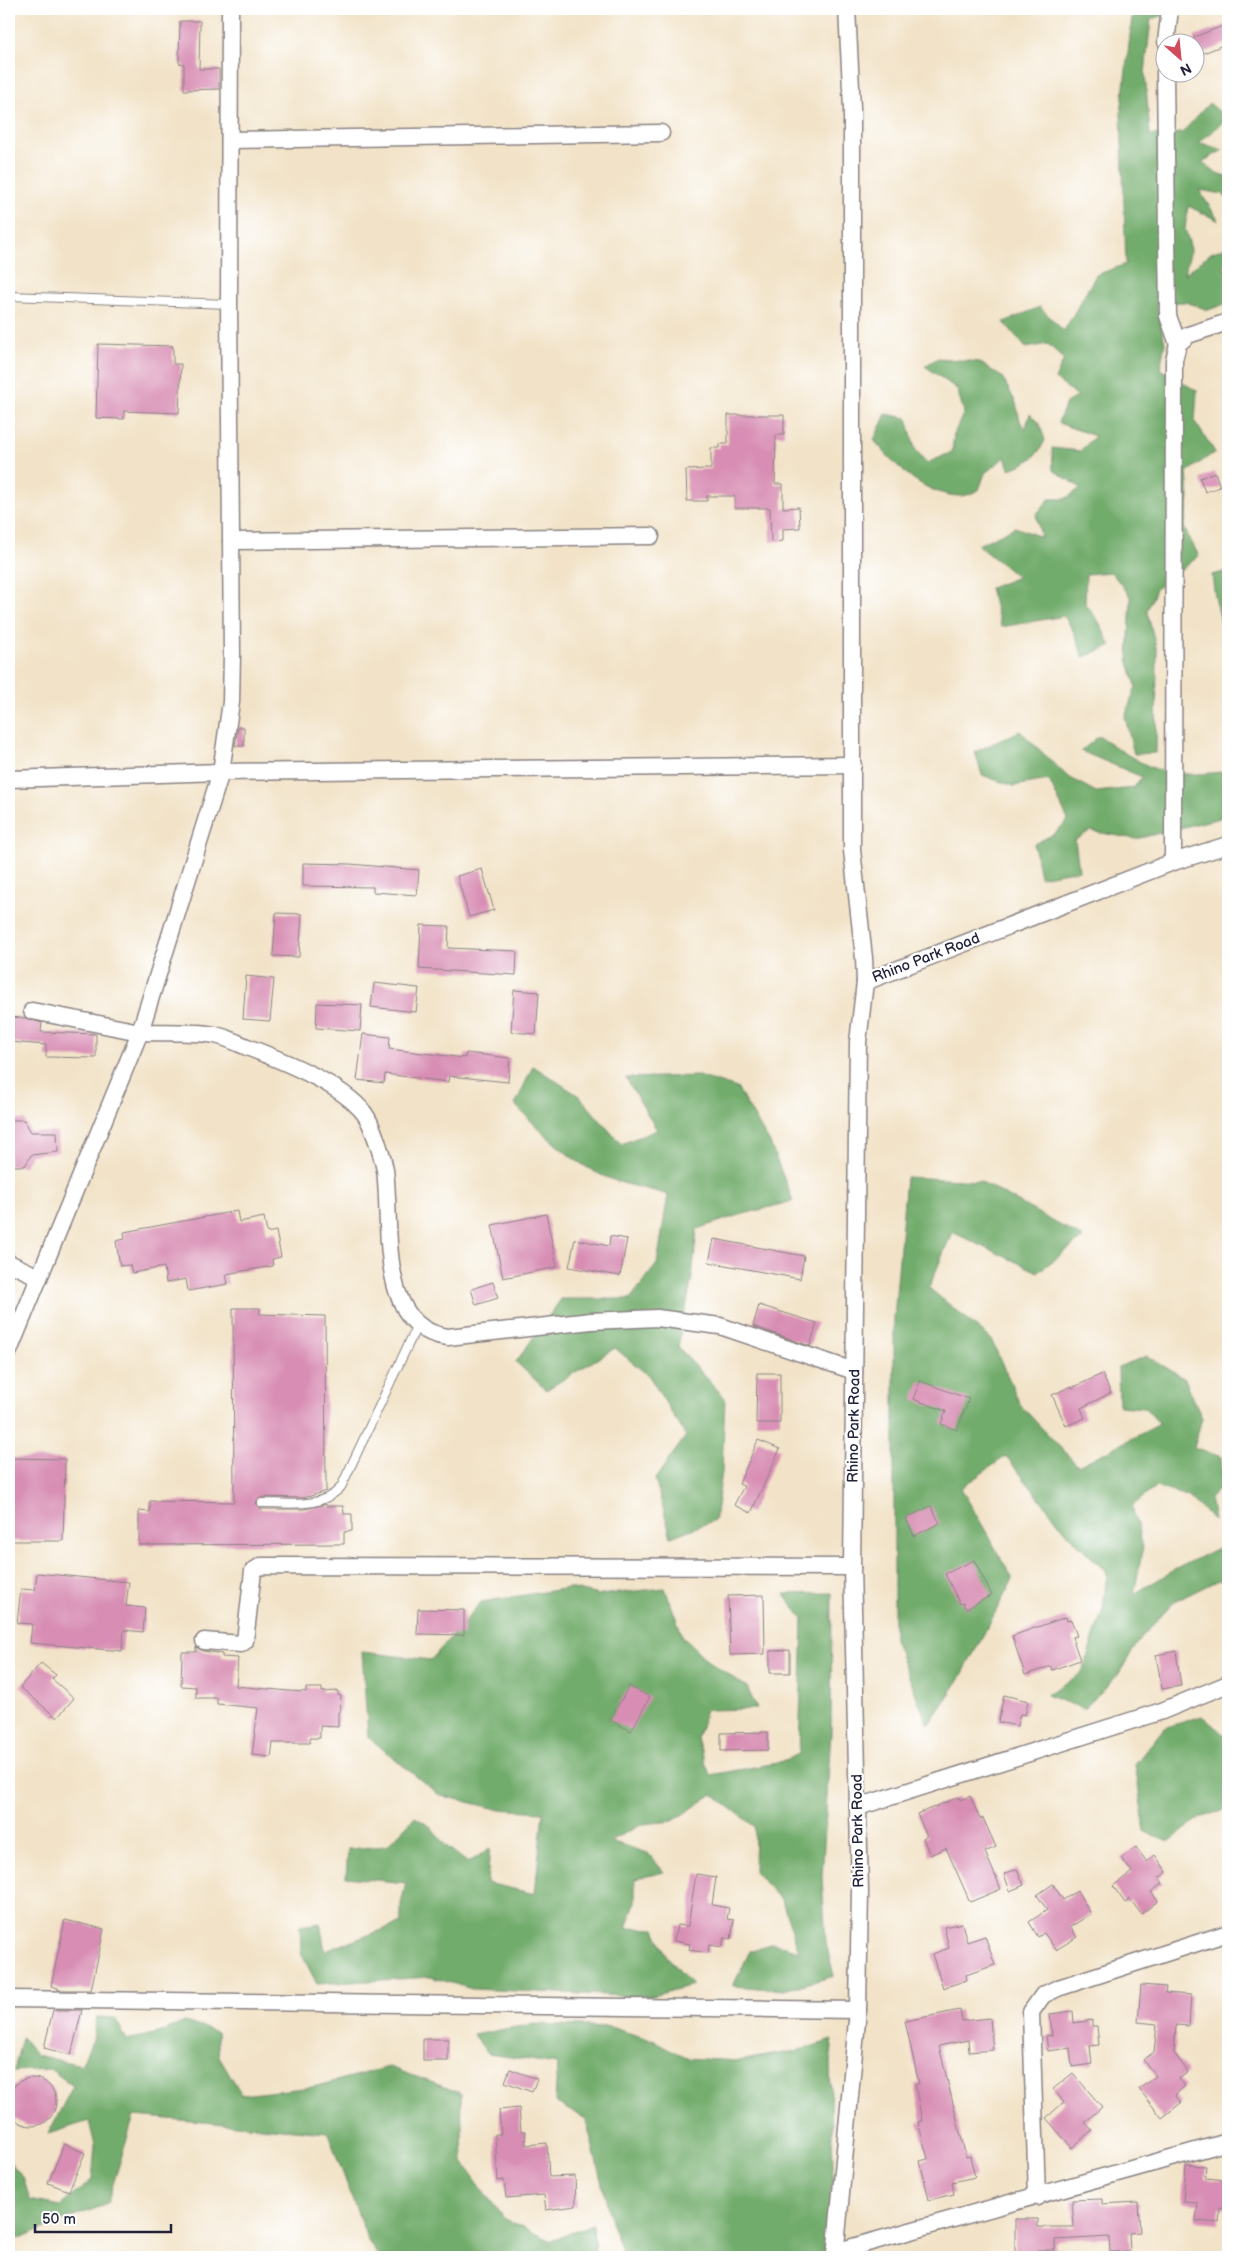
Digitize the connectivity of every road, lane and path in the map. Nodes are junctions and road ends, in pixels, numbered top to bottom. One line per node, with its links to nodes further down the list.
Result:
1 (230, 9): 7 (street)
2 (847, 9): 14 (street)
3 (1170, 9): 4 (street)
4 (1167, 32)
5 (1164, 82): 11 (street)
6 (661, 133): 7 (street)
7 (230, 140): 9 (street)
8 (9, 296): 9 (lane)
9 (229, 304): 13 (street)
10 (1228, 322): 11 (street)
11 (1178, 344): 18 (street)
12 (651, 536): 13 (street)
13 (231, 541): 15 (street)
14 (852, 765): 15 (street); 19 (street)
15 (220, 772): 16 (street); 21 (street)
16 (9, 779)
17 (1228, 846): 18 (street, Rhino Park Road)
18 (1173, 862): 19 (street, Rhino Park Road)
19 (865, 982): 26 (street, Rhino Park Road)
20 (32, 1011): 21 (street)
21 (140, 1032): 23 (street); 24 (street)
22 (9, 1264): 23 (street)
23 (39, 1277): 25 (street)
24 (417, 1326): 26 (street); 27 (lane)
25 (9, 1351)
26 (854, 1371): 28 (street, Rhino Park Road)
27 (262, 1503)
28 (852, 1566): 29 (street); 31 (street, Rhino Park Road)
29 (204, 1641)
30 (1228, 1684): 31 (street)
31 (858, 1807): 34 (street, Rhino Park Road)
32 (1228, 1933): 36 (street)
33 (9, 1999): 34 (street)
34 (858, 2010): 37 (street, Rhino Park Road)
35 (1228, 2142): 36 (street)
36 (1037, 2197): 37 (street)
37 (835, 2254)

